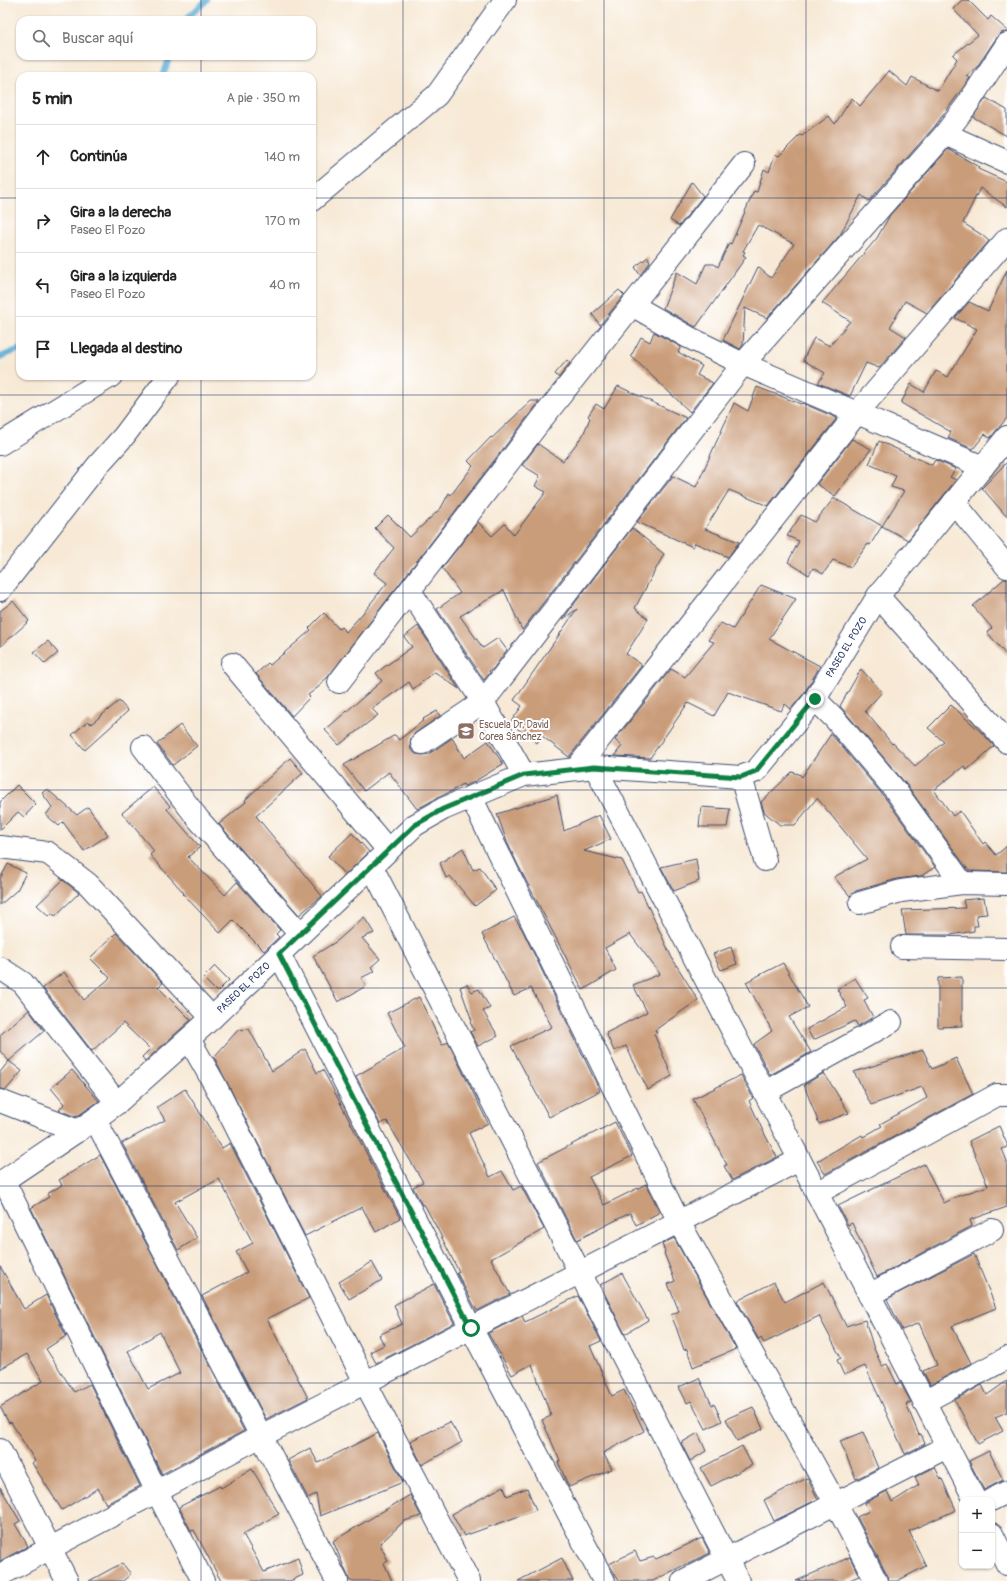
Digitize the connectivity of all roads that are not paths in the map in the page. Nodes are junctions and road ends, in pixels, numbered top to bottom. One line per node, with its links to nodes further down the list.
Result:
1 (505, 0): 6 (street)
2 (1007, 44): 3 (street)
3 (945, 134): 4 (street); 9 (street)
4 (1007, 162)
5 (744, 164): 8 (street)
6 (316, 197)
7 (1007, 239): 12 (street)
8 (632, 305): 9 (street); 19 (street)
9 (743, 364): 12 (street); 24 (street)
10 (104, 380): 14 (street)
11 (166, 380): 18 (street)
12 (857, 413): 15 (street); 28 (street)
13 (1007, 438): 15 (street, PASEO EL POZO)
14 (0, 444)
15 (983, 467): 16 (street, PASEO EL POZO)
16 (954, 502): 17 (street); 20 (street, PASEO EL POZO)
17 (1007, 567)
18 (0, 590)
19 (410, 591): 22 (street); 24 (street)
20 (878, 596): 23 (street, PASEO EL POZO); 25 (street)
21 (232, 664): 33 (street)
22 (339, 682)
23 (815, 699): 30 (street, PASEO EL POZO); 36 (street)
24 (483, 702): 26 (street); 29 (street)
25 (1007, 742)
26 (422, 743)
27 (143, 747): 39 (street)
28 (585, 768): 29 (street, PASEO EL POZO); 30 (street, PASEO EL POZO); 47 (street)
29 (524, 775): 31 (street, PASEO EL POZO)
30 (741, 777): 34 (street)
31 (471, 797): 33 (street, PASEO EL POZO); 55 (street)
32 (0, 847): 44 (street)
33 (388, 850): 35 (street, PASEO EL POZO)
34 (765, 860)
35 (372, 867): 39 (street, PASEO EL POZO); 57 (street)
36 (962, 883): 37 (street); 38 (street)
37 (1007, 884)
38 (860, 903)
39 (300, 934): 42 (street, PASEO EL POZO)
40 (902, 947): 41 (street)
41 (1007, 949)
42 (279, 954): 44 (street, PASEO EL POZO); 59 (street)
43 (0, 968): 50 (street)
44 (212, 1018): 46 (street, PASEO EL POZO)
45 (891, 1022): 47 (street)
46 (188, 1039): 50 (street, PASEO EL POZO); 61 (street)
47 (765, 1092): 52 (street)
48 (1007, 1095): 54 (street)
49 (0, 1101): 51 (street)
50 (117, 1103): 51 (street, PASEO EL POZO)
51 (87, 1125): 53 (street, PASEO EL POZO); 63 (street)
52 (799, 1160): 54 (street); 55 (street)
53 (2, 1182): 66 (street)
54 (817, 1193): 58 (street)
55 (678, 1222): 57 (street); 70 (street)
56 (992, 1230): 58 (street)
57 (580, 1272): 59 (street); 73 (street)
58 (869, 1295): 62 (street)
59 (471, 1328): 61 (street); 80 (street)
60 (1007, 1358): 62 (street)
61 (365, 1382): 63 (street); 79 (street)
62 (924, 1402): 64 (street)
63 (261, 1436): 66 (street); 78 (street)
64 (947, 1447): 68 (street); 70 (street)
65 (0, 1450): 72 (street)
66 (157, 1492): 72 (street); 77 (street)
67 (1007, 1492): 69 (street)
68 (973, 1497)
69 (995, 1498)
70 (836, 1504): 73 (street); 83 (street)
71 (995, 1540): 74 (street)
72 (50, 1549): 75 (street); 76 (street)
73 (727, 1559): 81 (street); 82 (street)
74 (1007, 1564)
75 (0, 1576)
76 (67, 1581)
77 (203, 1581)
78 (337, 1581)
79 (470, 1581)
80 (604, 1581)
81 (683, 1581)
82 (738, 1581)
83 (876, 1581)

